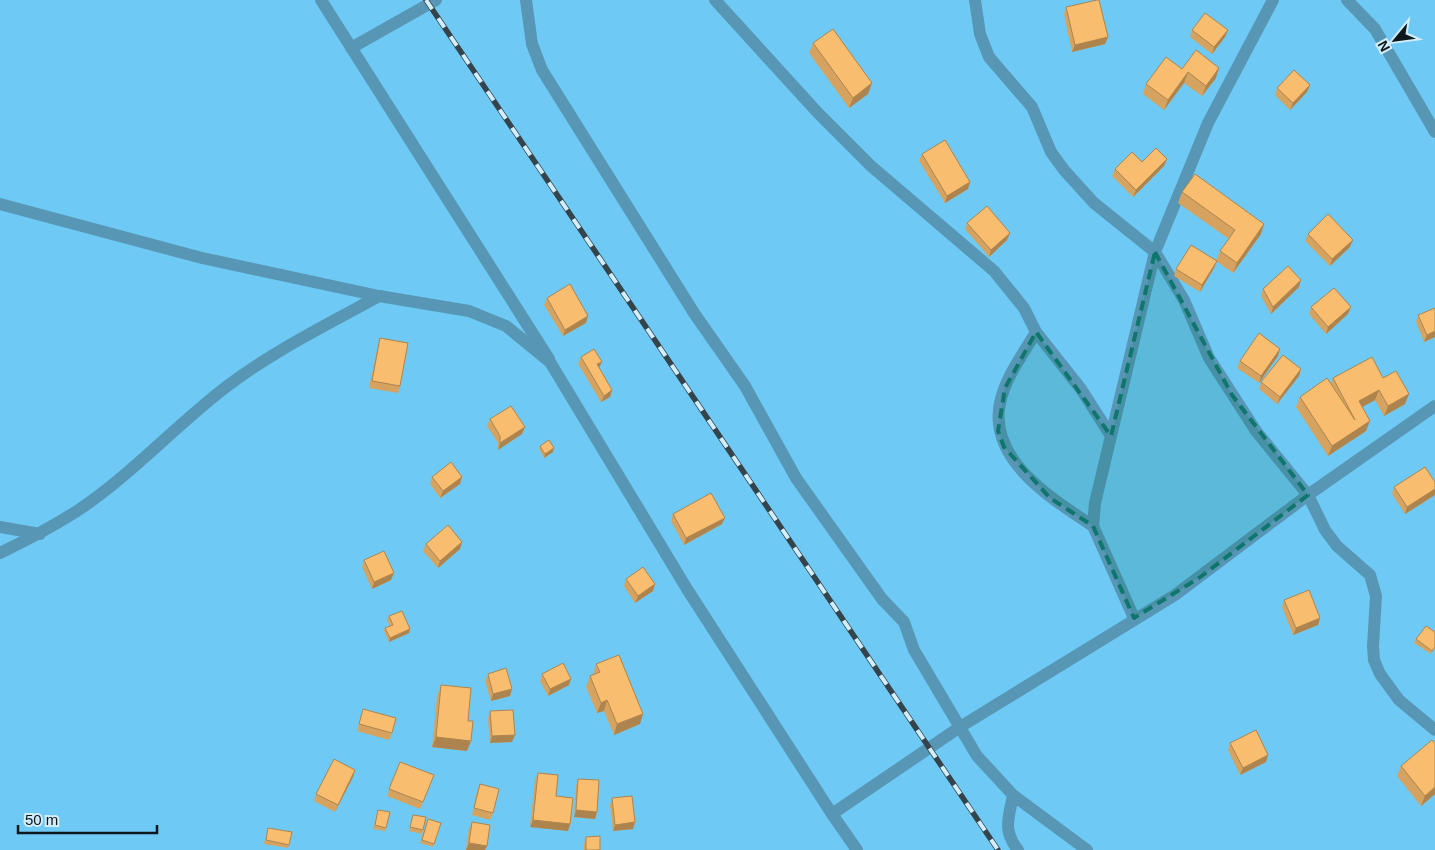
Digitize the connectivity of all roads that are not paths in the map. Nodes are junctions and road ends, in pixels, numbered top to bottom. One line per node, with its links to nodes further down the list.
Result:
1 (321, 0): 8 (street)
2 (436, 0): 8 (street)
3 (526, 0): 23 (street)
4 (715, 0): 13 (street)
5 (975, 0): 11 (street)
6 (1273, 0): 11 (street)
7 (1347, 0): 9 (street)
8 (351, 48): 14 (street)
9 (1435, 132)
10 (0, 204): 12 (street)
11 (1155, 252): 16 (street); 17 (street)
12 (379, 296): 14 (street); 20 (street)
13 (1036, 332): 16 (street); 18 (street)
14 (550, 362): 26 (street)
15 (1435, 406): 17 (street)
16 (1111, 436): 18 (street)
17 (1308, 495): 22 (street); 24 (street)
18 (1093, 526): 22 (street)
19 (0, 528): 20 (street)
20 (40, 534): 21 (street)
21 (0, 553)
22 (1134, 618): 23 (street)
23 (960, 727): 25 (street); 26 (street)
24 (1435, 730)
25 (1013, 795): 28 (street); 29 (street)
26 (832, 814): 27 (street)
27 (857, 850)
28 (1018, 850)
29 (1086, 850)

